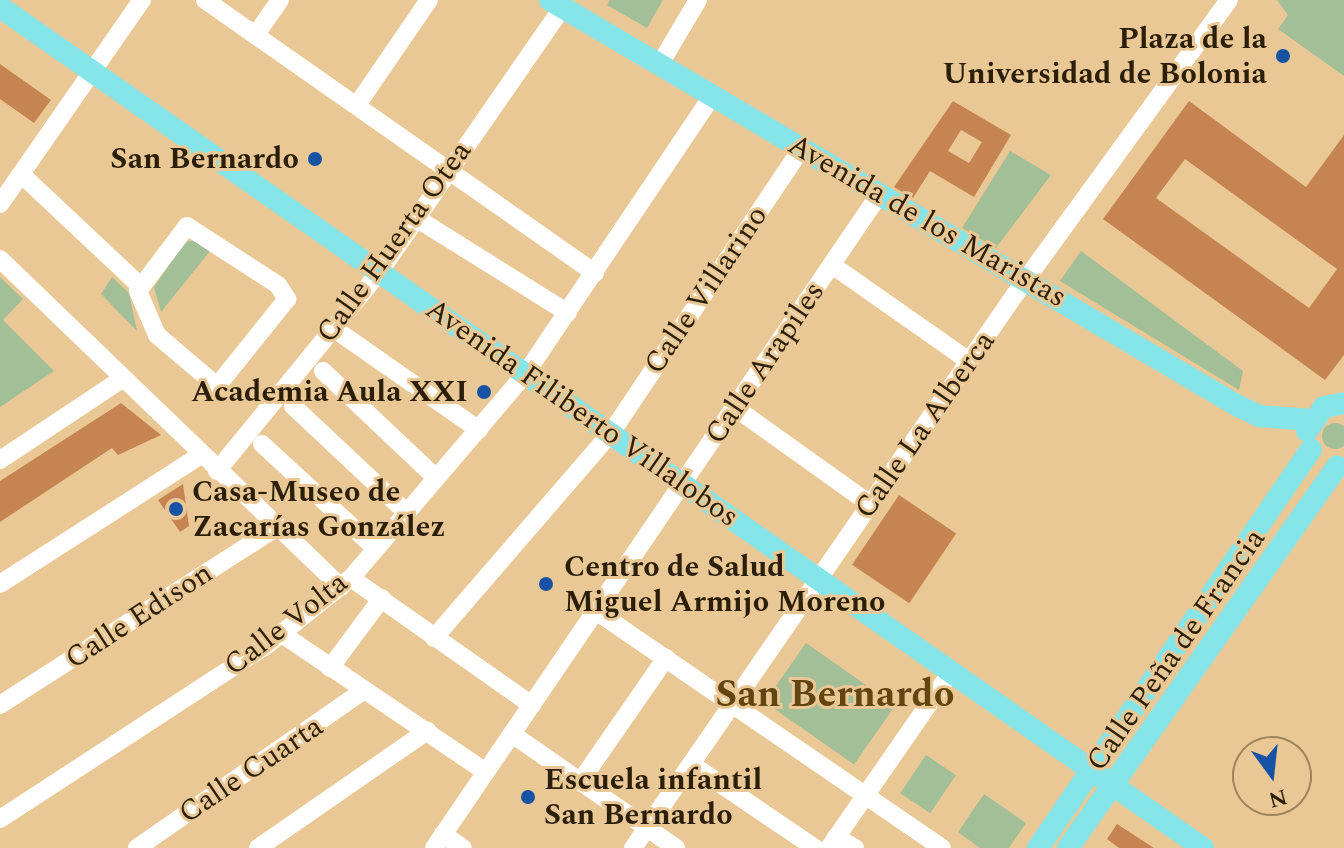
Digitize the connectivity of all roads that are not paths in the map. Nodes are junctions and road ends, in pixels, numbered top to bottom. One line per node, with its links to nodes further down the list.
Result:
1 (142, 0): 11 (street)
2 (205, 0): 9 (street)
3 (280, 0): 9 (street)
4 (429, 0): 13 (street)
5 (698, 0): 10 (street)
6 (1229, 0): 24 (street, Calle La Alberca)
7 (556, 4): 10 (main road, Avenida de los Maristas); 15 (street, Calle Huerta Otea)
8 (0, 7): 11 (main road, Avenida Filiberto Villalobos)
9 (257, 33): 13 (street)
10 (660, 64): 12 (main road, Avenida de los Maristas)
11 (92, 72): 16 (street); 22 (main road, Avenida Filiberto Villalobos)
12 (712, 96): 14 (main road, Avenida de los Maristas); 23 (street, Calle Volta)
13 (357, 105): 15 (street)
14 (802, 148): 17 (main road, Avenida de los Maristas); 37 (street, Calle Villarino)
15 (449, 170): 19 (street, Calle Huerta Otea); 23 (street)
16 (21, 174): 18 (street); 25 (street)
17 (879, 195): 21 (street, Calle Arapiles); 24 (main road, Avenida de los Maristas)
18 (0, 204)
19 (416, 218): 22 (street, Calle Huerta Otea); 26 (street)
20 (0, 259): 31 (street)
21 (832, 265): 28 (street); 34 (street, Calle Arapiles)
22 (380, 271): 27 (street, Calle Huerta Otea); 30 (main road, Avenida Filiberto Villalobos)
23 (595, 273): 26 (street, Calle Volta)
24 (1028, 280): 28 (street, Calle La Alberca); 35 (main road, Avenida de los Maristas)
25 (138, 284): 25 (street)
26 (568, 313): 30 (street, Calle Volta)
27 (333, 328): 36 (street); 43 (street, Calle Huerta Otea)
28 (969, 361): 46 (street, Calle La Alberca)
29 (323, 371): 44 (street)
30 (526, 373): 36 (street, Calle Volta); 37 (main road, Avenida Filiberto Villalobos)
31 (122, 379): 40 (street); 41 (street)
32 (1344, 403): 35 (main road)
33 (293, 406): 47 (street)
34 (734, 407): 45 (street, Calle Arapiles); 46 (street)
35 (1311, 420): 39 (main road)
36 (479, 430): 44 (street, Calle Volta)
37 (611, 433): 45 (main road, Avenida Filiberto Villalobos); 56 (street, Calle Villarino)
38 (262, 444): 49 (street)
39 (1311, 450): 42 (main road); 67 (main road, Calle Peña de Francia)
40 (201, 455): 43 (street); 52 (street)
41 (0, 460)
42 (1341, 466): 70 (main road, Calle Peña de Francia)
43 (217, 471): 48 (street)
44 (436, 478): 47 (street, Calle Volta)
45 (684, 483): 50 (main road, Avenida Filiberto Villalobos); 54 (street, Calle Arapiles)
46 (870, 504): 50 (street, Calle La Alberca)
47 (407, 513): 49 (street, Calle Volta)
48 (277, 527): 51 (street); 62 (street, Calle Edison)
49 (375, 548): 51 (street, Calle Volta)
50 (818, 578): 59 (main road, Avenida Filiberto Villalobos); 61 (street, Calle La Alberca)
51 (346, 582): 53 (street); 55 (street, Calle Volta)
52 (0, 584)
53 (382, 598): 56 (street); 58 (street)
54 (596, 611): 57 (street); 63 (street, Calle Arapiles)
55 (282, 634): 58 (street); 72 (street, Calle Volta)
56 (434, 638): 63 (street)
57 (666, 658): 61 (street); 69 (street)
58 (330, 668): 60 (street)
59 (951, 672): 67 (main road, Avenida Filiberto Villalobos); 71 (street)
60 (364, 690): 64 (street); 76 (street, Calle Cuarta)
61 (733, 703): 66 (street, Calle La Alberca); 71 (street)
62 (0, 705)
63 (532, 705): 65 (street, Calle Arapiles)
64 (427, 731): 68 (street); 77 (street)
65 (512, 734): 68 (street, Calle Arapiles); 69 (street)
66 (691, 764): 73 (street, Calle La Alberca); 81 (street)
67 (1091, 770): 70 (main road, Avenida Filiberto Villalobos); 84 (main road, Calle Peña de Francia)
68 (486, 772): 74 (street, Calle Arapiles)
69 (580, 782): 73 (street)
70 (1112, 785): 85 (main road, Calle Peña de Francia); 86 (main road, Avenida Filiberto Villalobos)
71 (866, 794): 75 (street); 83 (street)
72 (0, 819)
73 (646, 828): 79 (street, Calle La Alberca); 80 (street)
74 (439, 841): 78 (street)
75 (833, 843): 82 (street)
76 (137, 848)
77 (258, 848)
78 (463, 848)
79 (633, 848)
80 (676, 848)
81 (815, 848)
82 (855, 848)
83 (942, 848)
84 (1038, 848)
85 (1068, 848)
86 (1203, 848)

